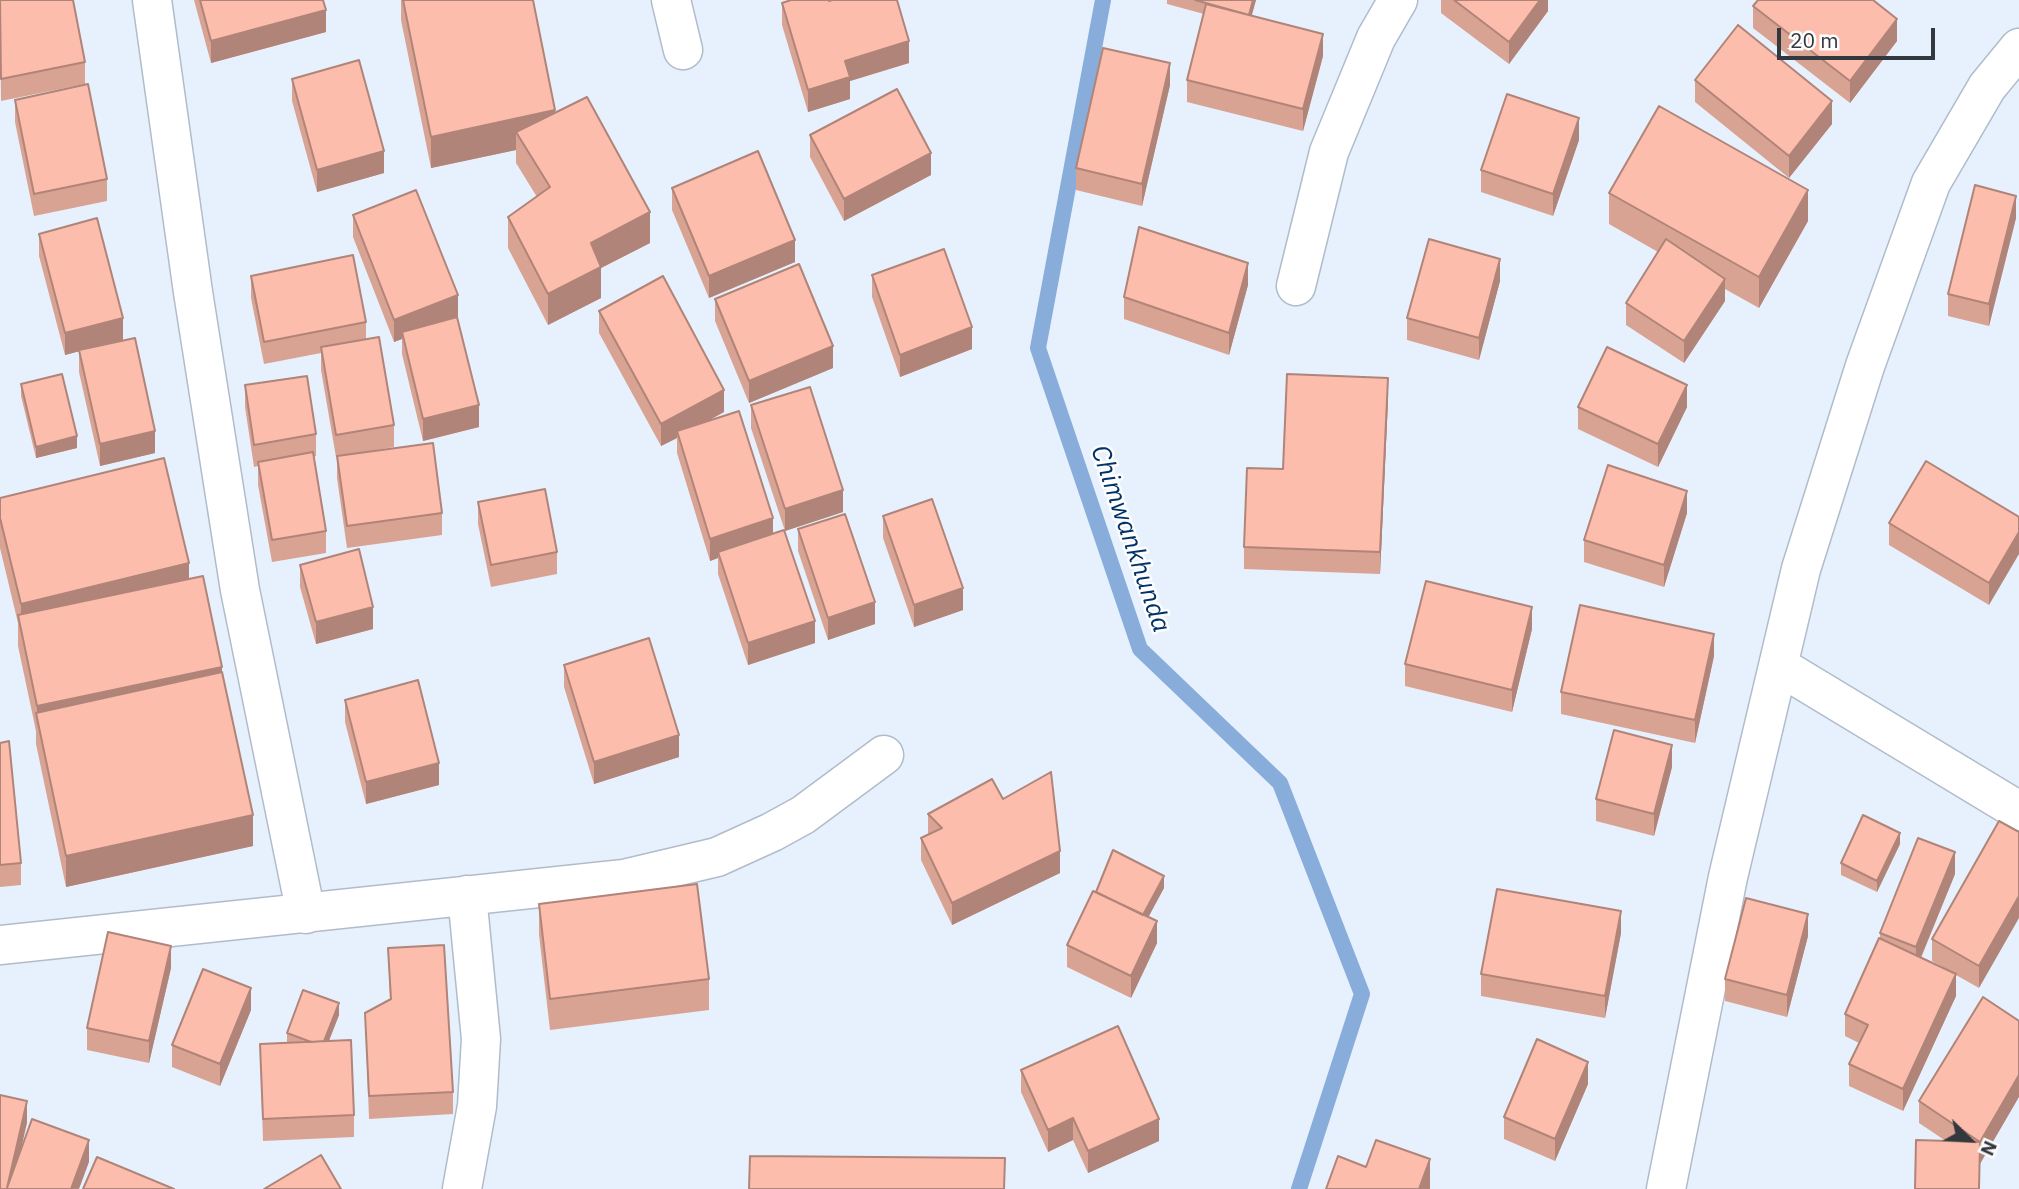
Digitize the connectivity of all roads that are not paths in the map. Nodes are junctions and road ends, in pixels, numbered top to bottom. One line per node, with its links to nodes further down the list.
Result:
1 (152, 0): 11 (street)
2 (671, 0): 5 (street)
3 (1398, 0): 6 (street)
4 (2019, 48): 7 (street)
5 (683, 50)
6 (1296, 286)
7 (1779, 666): 9 (street); 14 (street)
8 (884, 755): 10 (street)
9 (2019, 811)
10 (467, 895): 11 (street); 13 (street)
11 (306, 914): 12 (street)
12 (0, 945)
13 (462, 1189)
14 (1666, 1189)

